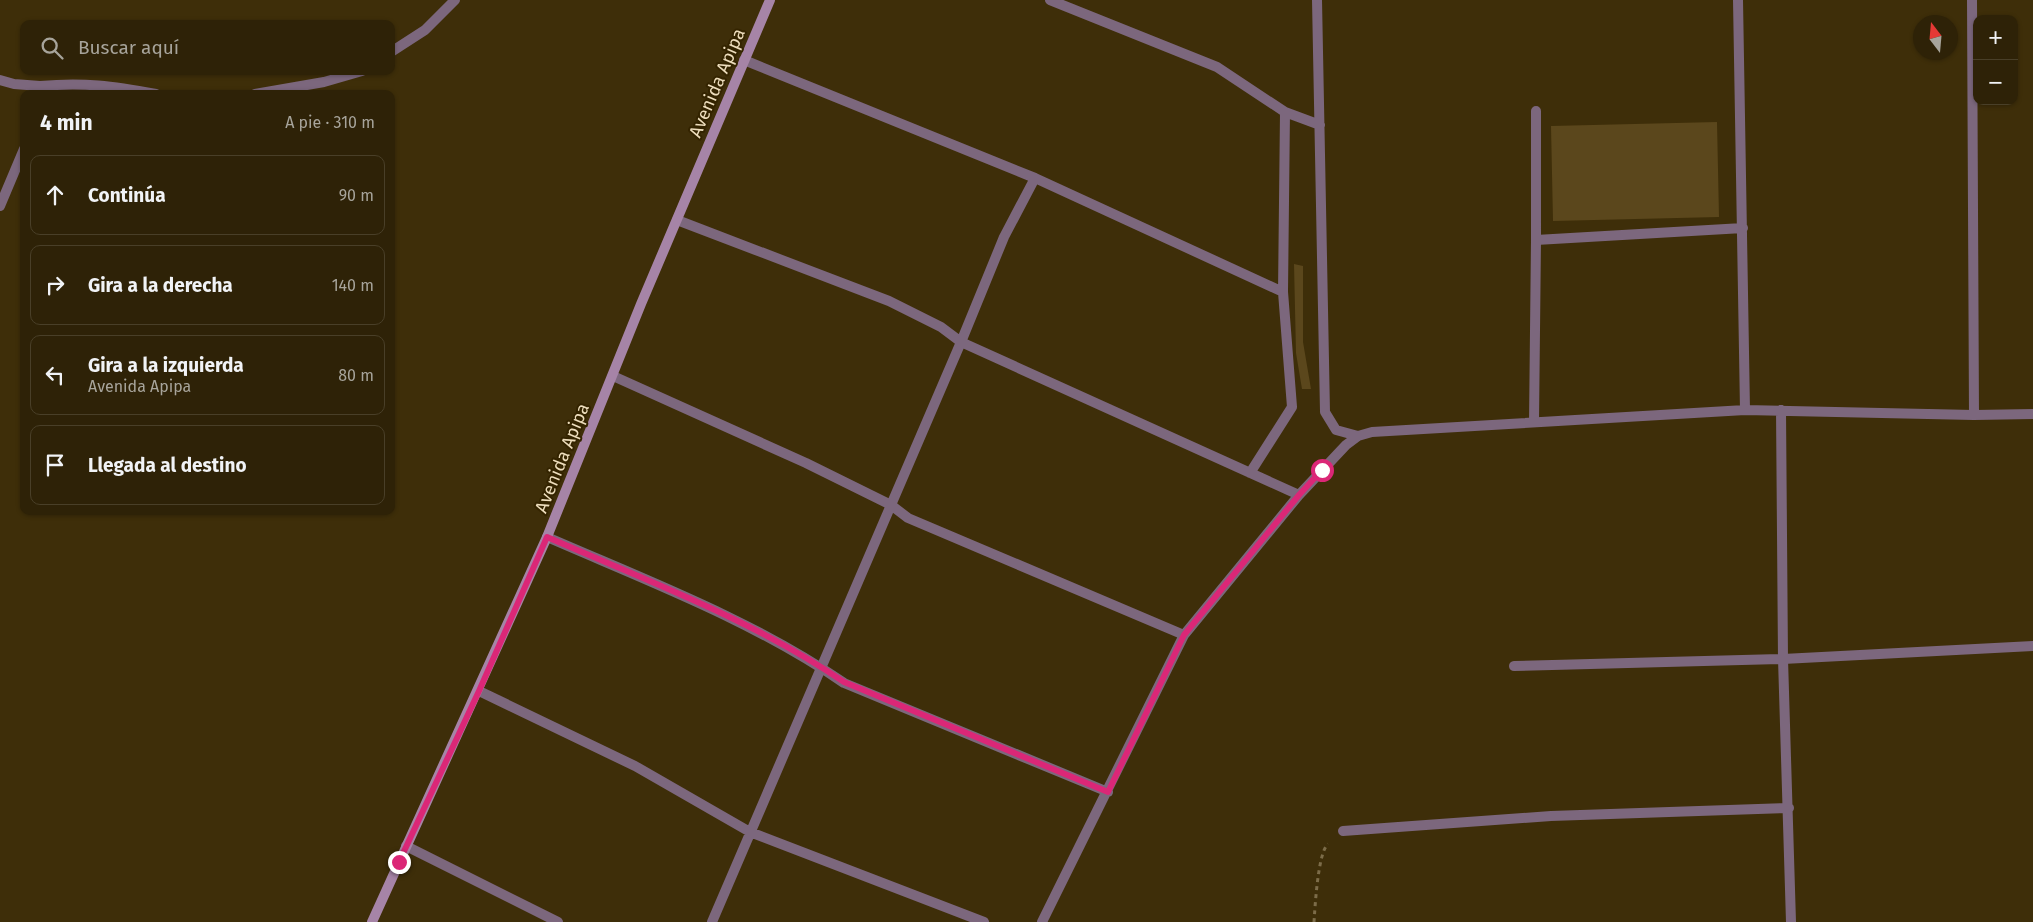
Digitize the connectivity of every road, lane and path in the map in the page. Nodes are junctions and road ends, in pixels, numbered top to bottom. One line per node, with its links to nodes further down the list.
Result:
1 (455, 0): 7 (street)
2 (770, 0): 8 (street, Avenida Apipa)
3 (1050, 0): 15 (street)
4 (1318, 0): 16 (street)
5 (1738, 0): 21 (street)
6 (1972, 0): 29 (street)
7 (395, 49)
8 (744, 60): 18 (street); 20 (street, Avenida Apipa)
9 (348, 75): 13 (street)
10 (0, 80): 11 (street)
11 (40, 90): 12 (street)
12 (133, 90)
13 (278, 90)
14 (1536, 111): 22 (street)
15 (1285, 112): 16 (street); 23 (street)
16 (1320, 125): 31 (street)
17 (20, 158): 19 (street)
18 (1035, 178): 23 (street); 24 (street)
19 (0, 206)
20 (677, 220): 24 (street); 25 (street, Avenida Apipa)
21 (1743, 228): 22 (street); 26 (street)
22 (1536, 240): 30 (street)
23 (1283, 292): 32 (street)
24 (961, 342): 32 (street); 34 (street)
25 (613, 376): 34 (street); 35 (street, Avenida Apipa)
26 (1745, 410): 27 (street); 30 (street)
27 (1781, 410): 29 (street); 38 (street)
28 (2033, 414): 29 (street)
29 (1974, 415)
30 (1534, 422): 31 (street)
31 (1358, 436): 33 (street)
32 (1250, 473): 33 (street)
33 (1299, 495): 36 (street)
34 (891, 505): 36 (street); 40 (street)
35 (547, 537): 40 (street); 41 (street, Avenida Apipa)
36 (1184, 635): 42 (street)
37 (2033, 646): 38 (street)
38 (1783, 659): 39 (street); 43 (street)
39 (1514, 666)
40 (821, 667): 42 (street); 45 (street)
41 (479, 691): 45 (street); 46 (street, Avenida Apipa)
42 (1108, 792): 51 (street)
43 (1789, 808): 44 (street); 53 (street)
44 (1343, 831): 52 (path)
45 (750, 832): 49 (street); 50 (street)
46 (406, 846): 47 (street, Avenida Apipa); 48 (street)
47 (372, 922)
48 (558, 922)
49 (712, 922)
50 (984, 922)
51 (1042, 922)
52 (1314, 922)
53 (1791, 922)

